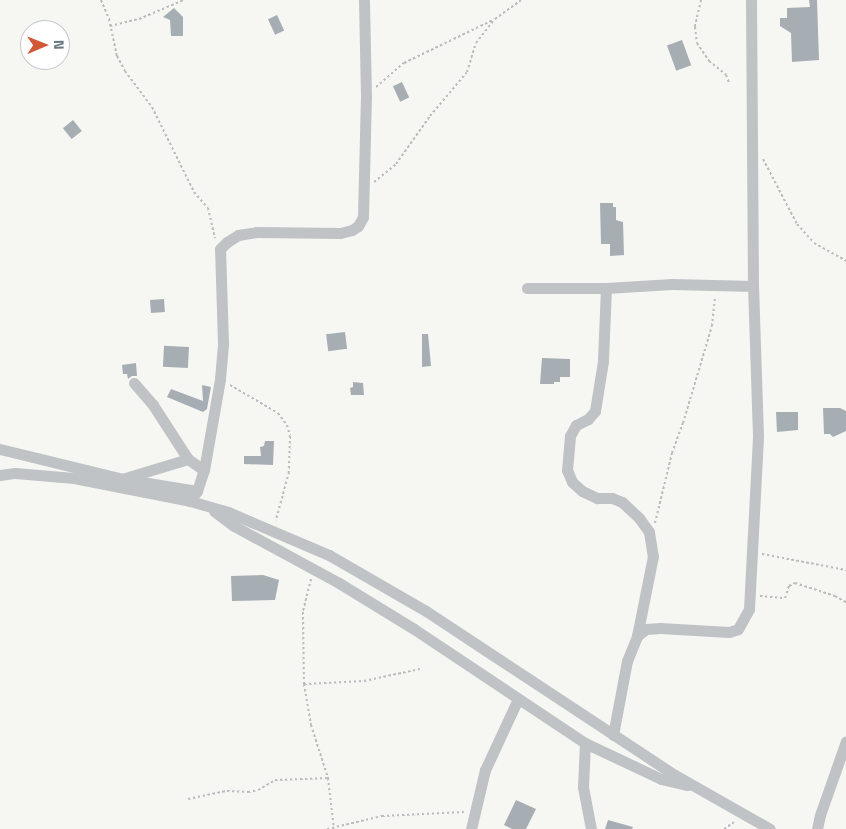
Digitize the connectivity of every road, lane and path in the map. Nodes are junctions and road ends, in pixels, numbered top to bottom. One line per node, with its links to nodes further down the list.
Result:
1 (101, 0): 8 (path)
2 (184, 0): 8 (path)
3 (364, 0): 10 (street)
4 (521, 0): 7 (path)
5 (700, 0): 9 (path)
6 (751, 0): 16 (street)
7 (495, 19): 10 (path); 12 (path)
8 (110, 26): 13 (path)
9 (729, 83)
10 (366, 97): 12 (street)
11 (761, 154): 14 (path)
12 (365, 189): 13 (street)
13 (220, 249): 19 (street)
14 (846, 261)
15 (716, 285): 16 (street); 18 (street); 31 (path)
16 (753, 286): 32 (street)
17 (527, 288): 18 (street)
18 (606, 288): 31 (street)
19 (220, 379): 23 (street); 30 (path)
20 (134, 383): 22 (street)
21 (0, 450): 25 (street)
22 (188, 460): 23 (street); 25 (street)
23 (204, 470): 27 (street)
24 (0, 475): 26 (street)
25 (123, 479): 26 (street); 27 (street)
26 (112, 485): 28 (street)
27 (197, 491): 28 (street)
28 (190, 501): 29 (street)
29 (208, 505): 30 (street); 33 (street)
30 (274, 531): 41 (street)
31 (652, 540): 37 (street)
32 (752, 552): 34 (path); 35 (street)
33 (316, 570): 39 (path); 40 (street)
34 (846, 570)
35 (751, 594): 36 (path); 37 (street)
36 (846, 602)
37 (637, 636): 41 (street)
38 (420, 669): 39 (path)
39 (304, 684): 44 (path)
40 (518, 699): 43 (street); 47 (street)
41 (613, 735): 45 (street)
42 (846, 741): 53 (street)
43 (585, 743): 45 (street); 51 (street)
44 (328, 778): 46 (path); 48 (path)
45 (694, 786): 52 (street)
46 (188, 799)
47 (474, 812): 48 (path); 50 (street)
48 (334, 828): 49 (path)
49 (327, 829)
50 (471, 829)
51 (591, 829)
52 (770, 829)
53 (817, 829)

